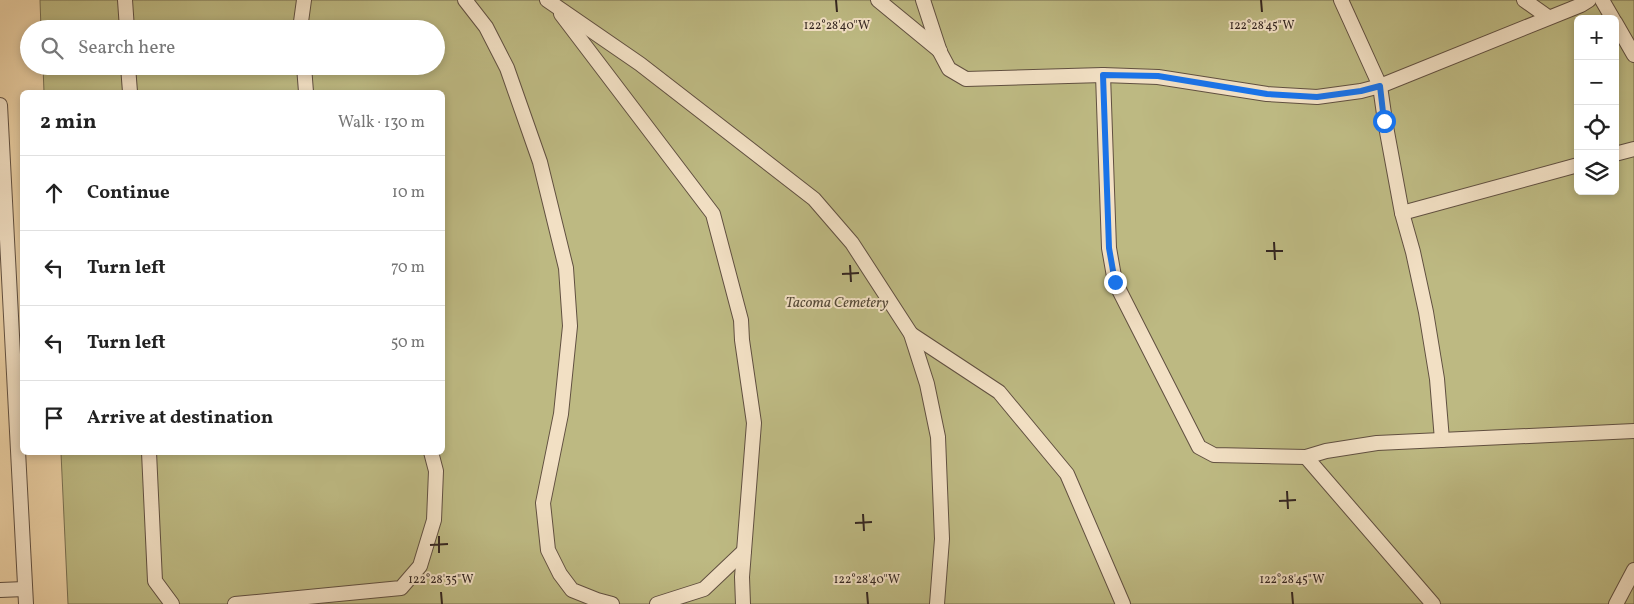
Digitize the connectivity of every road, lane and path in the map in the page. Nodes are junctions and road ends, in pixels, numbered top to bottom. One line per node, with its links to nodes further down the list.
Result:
1 (125, 0): 13 (lane)
2 (304, 0): 14 (lane)
3 (465, 0): 42 (lane)
4 (878, 0): 16 (lane)
5 (923, 0): 16 (lane)
6 (1341, 0): 21 (lane)
7 (1524, 0): 12 (lane)
8 (1589, 0): 12 (lane)
9 (1602, 0): 11 (lane)
10 (550, 2): 29 (lane); 35 (lane)
11 (1611, 15)
12 (1548, 18): 21 (lane)
13 (126, 20)
14 (301, 20)
15 (1619, 29): 17 (lane)
16 (940, 52): 20 (lane)
17 (1634, 55)
18 (129, 75): 22 (lane)
19 (305, 75): 23 (lane)
20 (1103, 75): 21 (lane); 34 (lane)
21 (1380, 86): 28 (lane)
22 (130, 90)
23 (306, 90)
24 (0, 105): 37 (lane)
25 (1634, 149): 26 (lane)
26 (1619, 153)
27 (1574, 166): 28 (lane)
28 (1402, 213): 31 (lane)
29 (911, 334): 45 (lane); 46 (lane)
30 (1634, 431): 31 (lane)
31 (1442, 440): 34 (lane)
32 (149, 455): 40 (lane)
33 (432, 455): 41 (lane)
34 (1306, 457): 47 (lane)
35 (744, 551): 43 (lane); 44 (lane)
36 (1634, 570): 48 (lane)
37 (25, 589): 38 (lane); 39 (lane)
38 (0, 590)
39 (26, 604)
40 (172, 604)
41 (235, 604)
42 (612, 604)
43 (657, 604)
44 (743, 604)
45 (937, 604)
46 (1123, 604)
47 (1433, 604)
48 (1616, 604)

